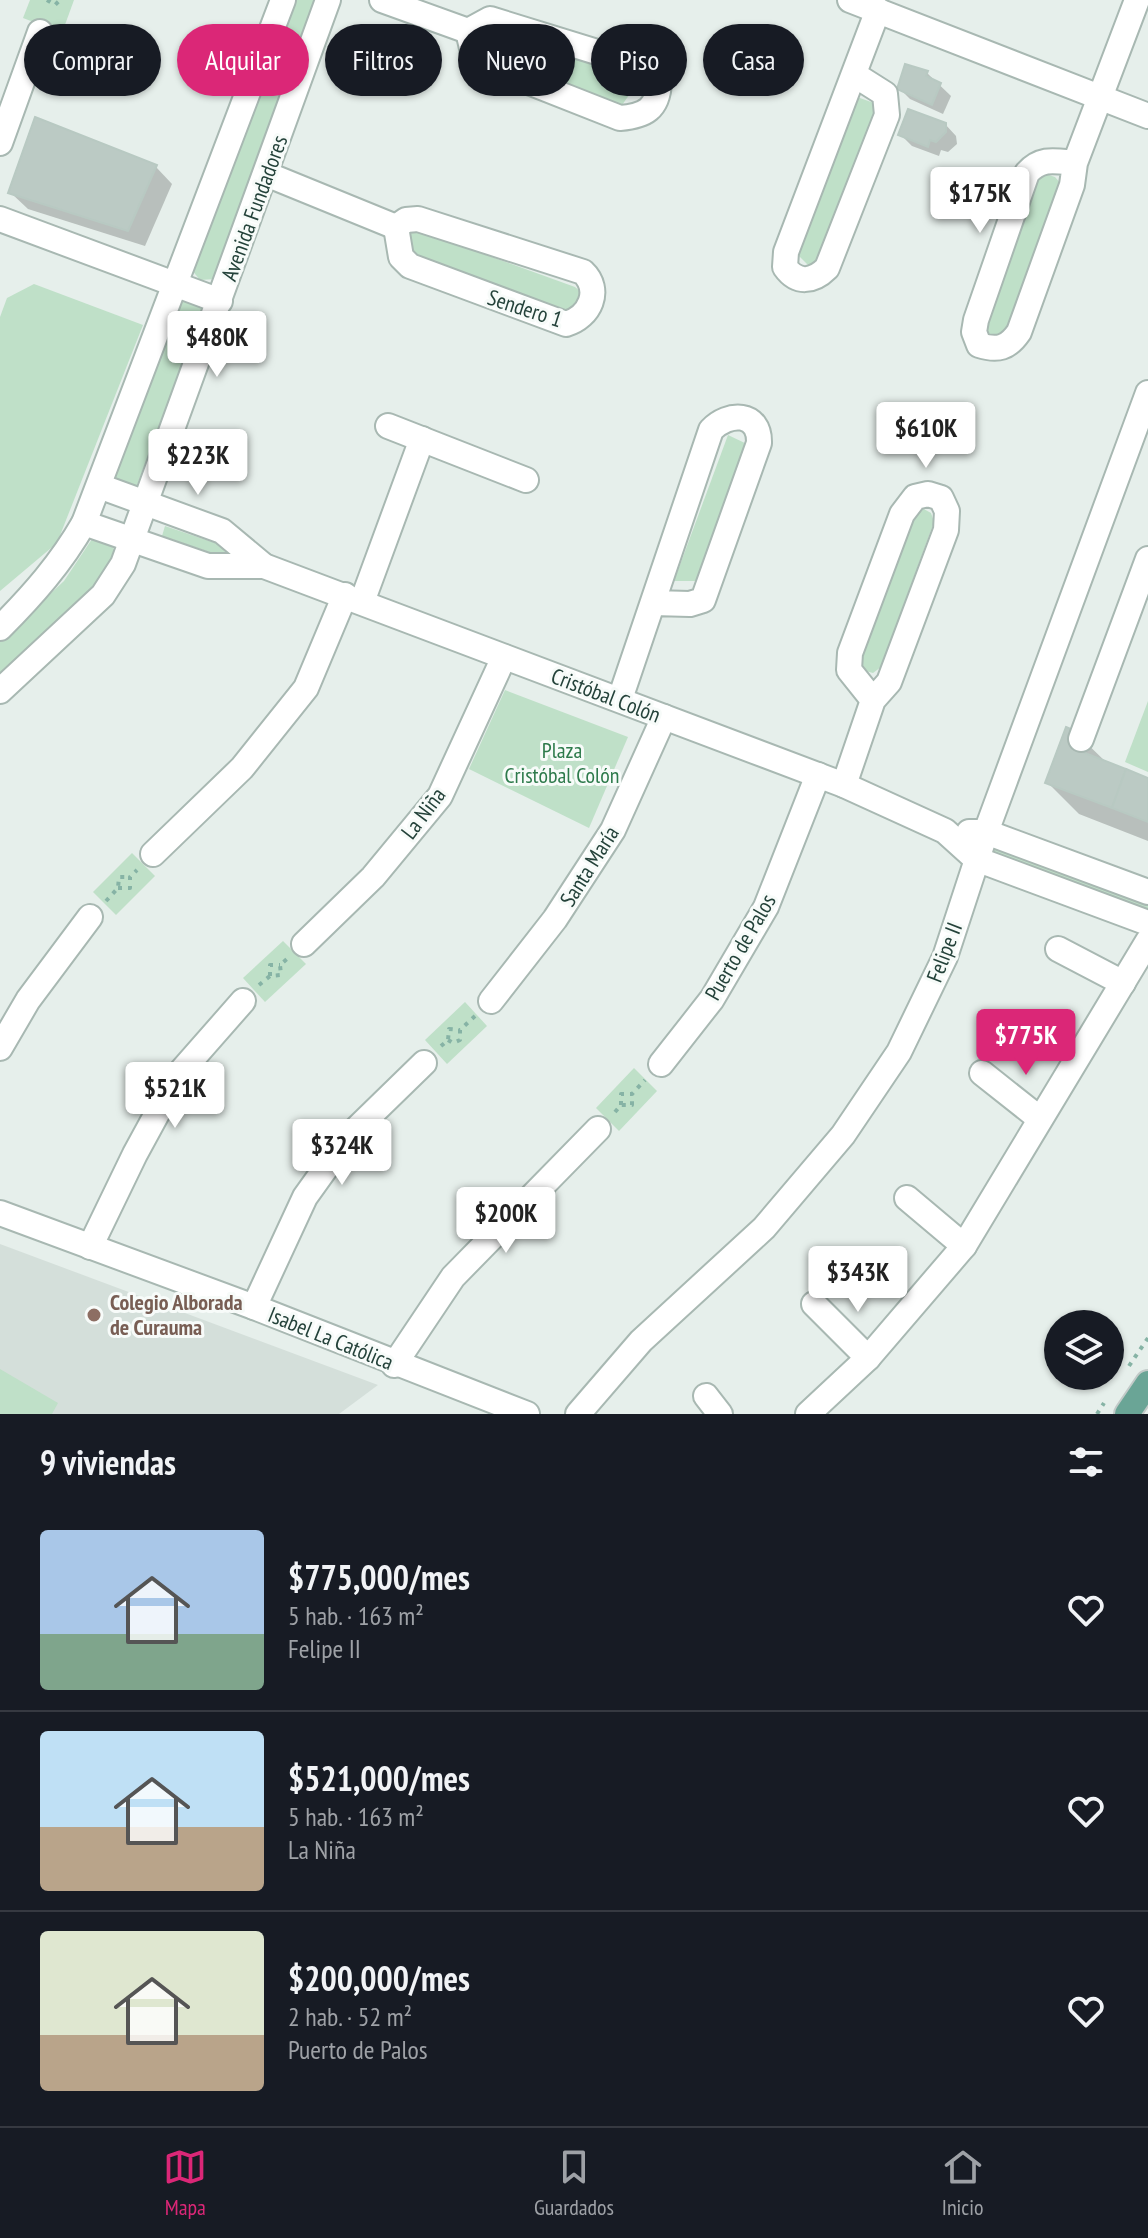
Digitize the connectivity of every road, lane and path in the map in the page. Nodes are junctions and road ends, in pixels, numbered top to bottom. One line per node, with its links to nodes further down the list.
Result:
1 (47, 0): 2 (path)
2 (60, 0)
3 (283, 0): 20 (street, Avenida Fundadores)
4 (328, 0): 17 (street, Avenida Fundadores)
5 (382, 0): 9 (street)
6 (850, 0): 8 (street)
7 (1137, 0): 13 (street)
8 (878, 10): 11 (street); 13 (street)
9 (458, 27)
10 (468, 31): 10 (street)
11 (855, 75): 11 (street)
12 (24, 76): 15 (street)
13 (1101, 98): 14 (street); 16 (street)
14 (1148, 116)
15 (0, 143)
16 (1075, 163): 16 (street)
17 (266, 174): 19 (street, Sendero 1); 21 (street, Avenida Fundadores)
18 (0, 219): 20 (street)
19 (396, 227): 19 (street, Sendero 1)
20 (176, 285): 21 (street); 26 (street, Avenida Fundadores)
21 (220, 301): 27 (street, Avenida Fundadores)
22 (1148, 393): 44 (street, Felipe II)
23 (388, 426): 24 (street)
24 (422, 439): 25 (street); 32 (street)
25 (526, 480)
26 (99, 486): 27 (street, Cristóbal Colón); 28 (street, Avenida Fundadores)
27 (146, 503): 29 (street, Avenida Fundadores); 31 (street, Cristóbal Colón)
28 (84, 523): 29 (street, Cristóbal Colón); 34 (street, Avenida Fundadores)
29 (132, 541): 31 (street, Cristóbal Colón); 36 (street, Avenida Fundadores)
30 (1148, 559): 40 (street)
31 (264, 566): 32 (street, Cristóbal Colón)
32 (354, 599): 35 (street, Cristóbal Colón); 45 (street)
33 (653, 603): 33 (street); 37 (street)
34 (0, 628)
35 (504, 657): 37 (street, Cristóbal Colón); 51 (street, La Niña)
36 (0, 691)
37 (620, 699): 39 (street, Cristóbal Colón)
38 (873, 700): 38 (street); 42 (street)
39 (664, 717): 41 (street, Cristóbal Colón); 55 (street, Santa María)
40 (1081, 739)
41 (818, 775): 42 (street, Cristóbal Colón); 58 (street, Puerto de Palos)
42 (844, 785): 43 (street, Cristóbal Colón)
43 (945, 831): 44 (street, Cristóbal Colón); 46 (street, Cristóbal Colón)
44 (986, 832): 46 (street, Felipe II); 47 (street, Cristóbal Colón)
45 (153, 854)
46 (976, 859): 49 (street, Cristóbal Colón); 72 (street, Felipe II)
47 (1148, 892)
48 (90, 917): 56 (street)
49 (1148, 923)
50 (1148, 941): 53 (street)
51 (304, 944)
52 (1058, 949): 53 (street)
53 (1123, 983): 60 (street)
54 (243, 1001): 65 (street)
55 (491, 1001)
56 (0, 1048)
57 (424, 1063): 67 (street)
58 (661, 1064)
59 (982, 1073): 60 (street)
60 (1040, 1119): 64 (street)
61 (598, 1129): 69 (street)
62 (907, 1198): 64 (street)
63 (0, 1213): 65 (street, Isabel La Católica)
64 (964, 1246): 68 (street)
65 (90, 1247): 67 (street, Isabel La Católica)
66 (814, 1304): 68 (street)
67 (254, 1307): 69 (street, Isabel La Católica)
68 (868, 1358): 73 (street)
69 (394, 1365): 71 (street, Isabel La Católica)
70 (1148, 1383): 74 (main road)
71 (527, 1414)
72 (578, 1414)
73 (808, 1414)
74 (1127, 1414)

